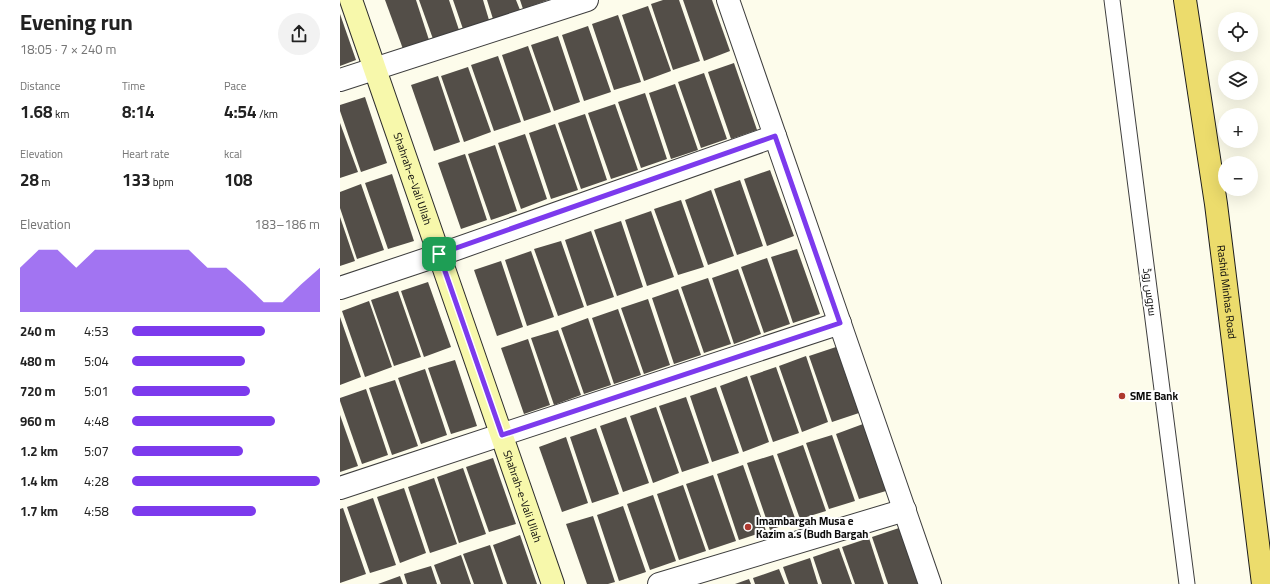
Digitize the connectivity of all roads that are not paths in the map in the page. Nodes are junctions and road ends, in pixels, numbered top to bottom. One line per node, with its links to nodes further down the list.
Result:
1 (351, 0): 6 (street, Shahrah-e-Vali Ullah)
2 (587, 0): 6 (street)
3 (728, 0): 8 (street)
4 (1112, 0): 18 (lane, سروس روڈ)
5 (1185, 0): 19 (main road, Rashid Minhas Road)
6 (375, 68): 7 (street); 9 (street, Shahrah-e-Vali Ullah)
7 (340, 80)
8 (775, 136): 9 (street); 11 (street)
9 (439, 254): 10 (street); 12 (street, Shahrah-e-Vali Ullah)
10 (340, 288)
11 (840, 323): 12 (street); 14 (street)
12 (502, 435): 13 (street); 15 (street, Shahrah-e-Vali Ullah)
13 (340, 488)
14 (905, 510): 16 (street); 17 (street)
15 (553, 584)
16 (659, 584)
17 (930, 584)
18 (1187, 584)
19 (1263, 584)

